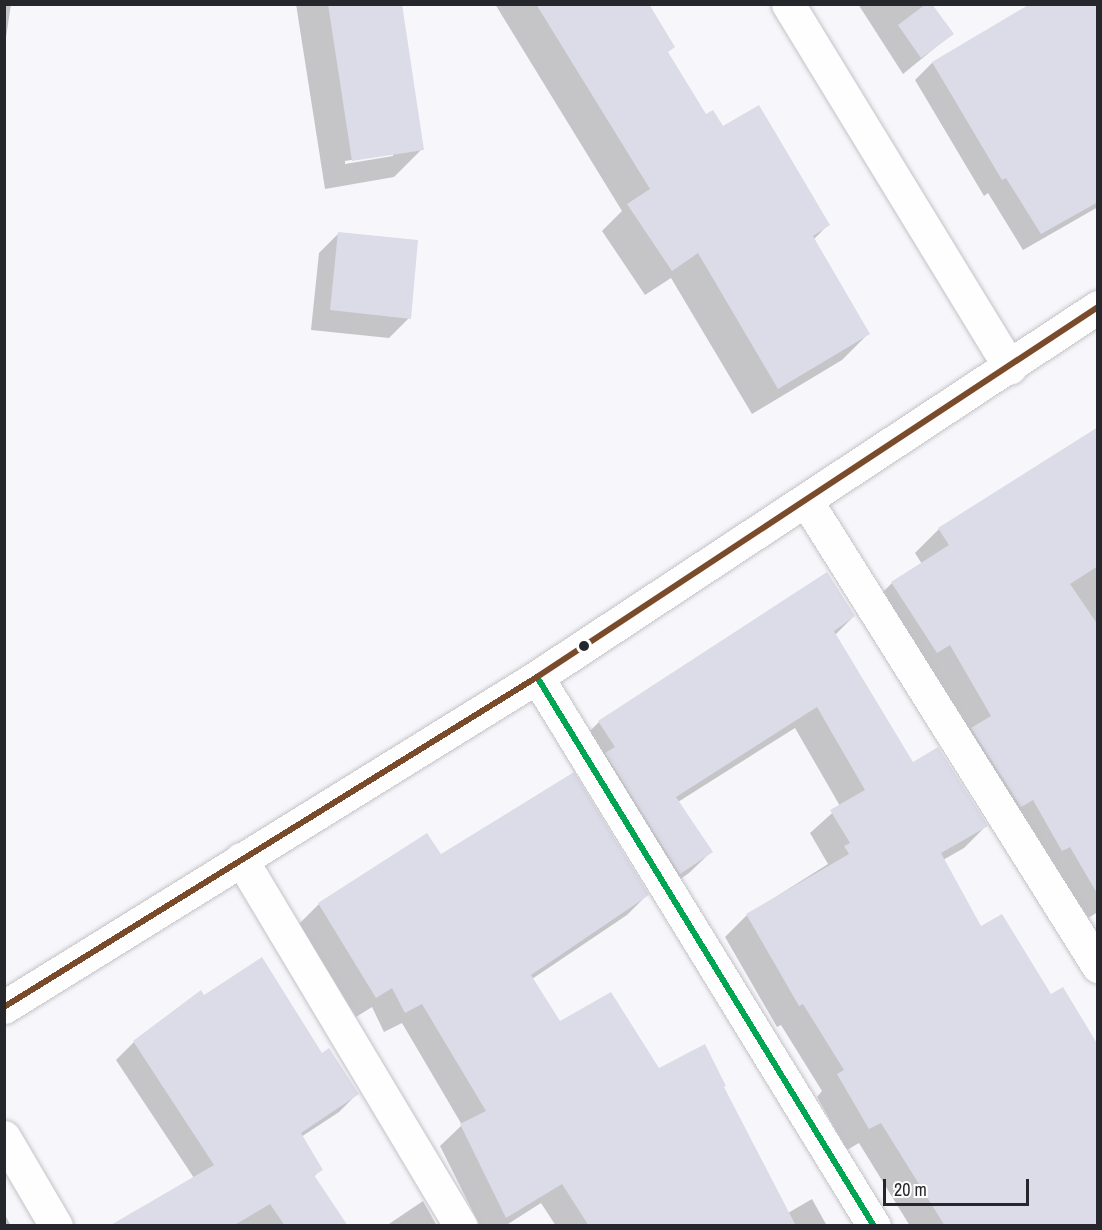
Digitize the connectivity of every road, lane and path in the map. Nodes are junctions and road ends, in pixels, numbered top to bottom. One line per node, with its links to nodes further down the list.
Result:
1 (788, 4): 3 (main road)
2 (1096, 311): 3 (main road)
3 (1010, 366): 4 (main road)
4 (807, 502): 5 (main road); 7 (main road)
5 (537, 677): 6 (main road); 12 (main road)
6 (241, 859): 8 (main road); 11 (main road)
7 (1098, 966)
8 (4, 1007)
9 (4, 1137): 10 (main road)
10 (56, 1226)
11 (461, 1226)
12 (874, 1226)

